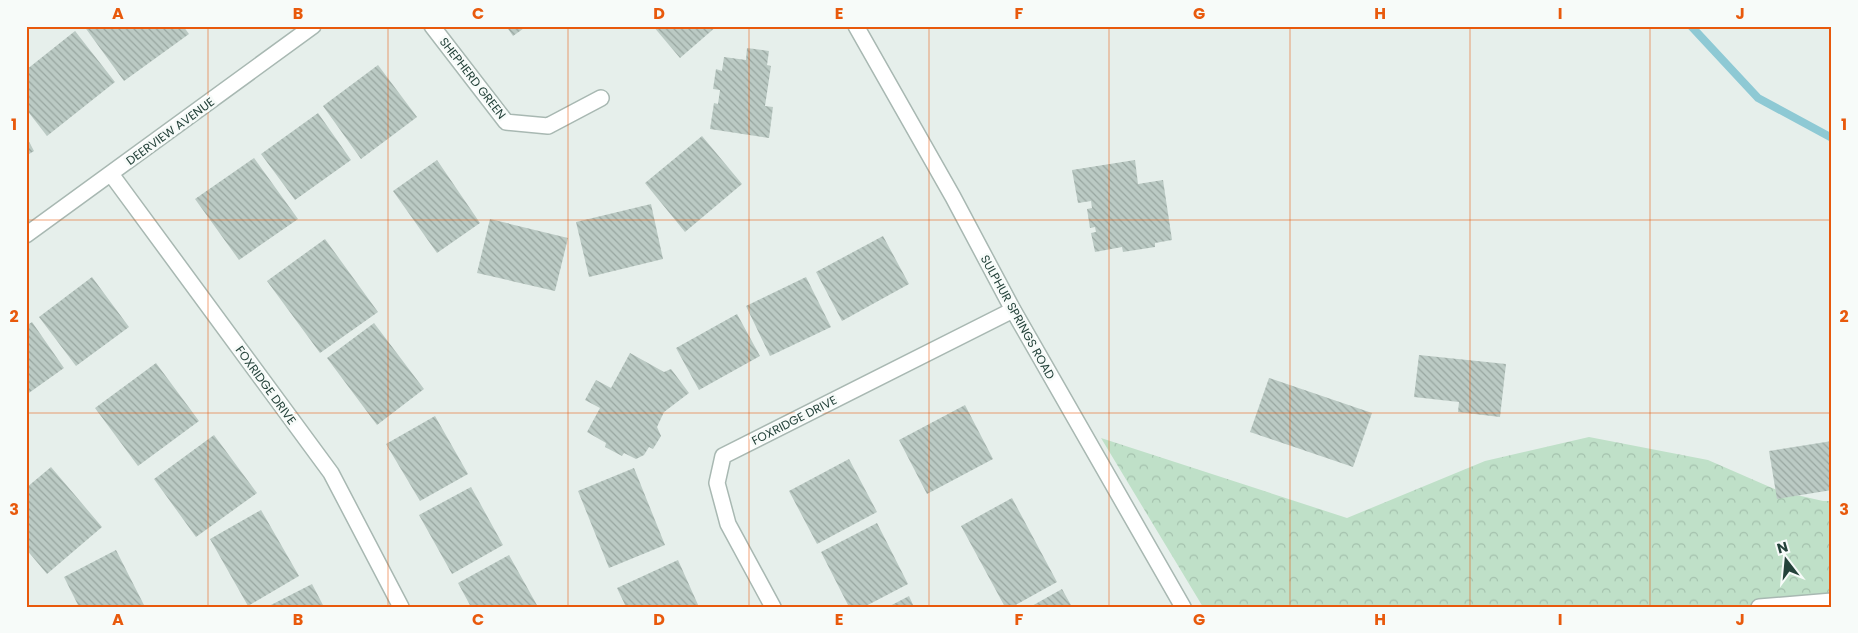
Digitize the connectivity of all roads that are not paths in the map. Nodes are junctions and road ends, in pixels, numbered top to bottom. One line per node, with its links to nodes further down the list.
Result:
1 (313, 26): 5 (street, DEERVIEW AVENUE)
2 (432, 26): 4 (street, SHEPHERD GREEN)
3 (856, 26): 7 (street, SULPHUR SPRINGS ROAD)
4 (600, 98)
5 (111, 174): 6 (street, DEERVIEW AVENUE); 9 (street, FOXRIDGE DRIVE)
6 (26, 235)
7 (1012, 310): 10 (street, FOXRIDGE DRIVE); 11 (street, SULPHUR SPRINGS ROAD)
8 (1832, 601): 12 (street)
9 (401, 607)
10 (773, 607)
11 (1183, 607)
12 (1759, 607)

